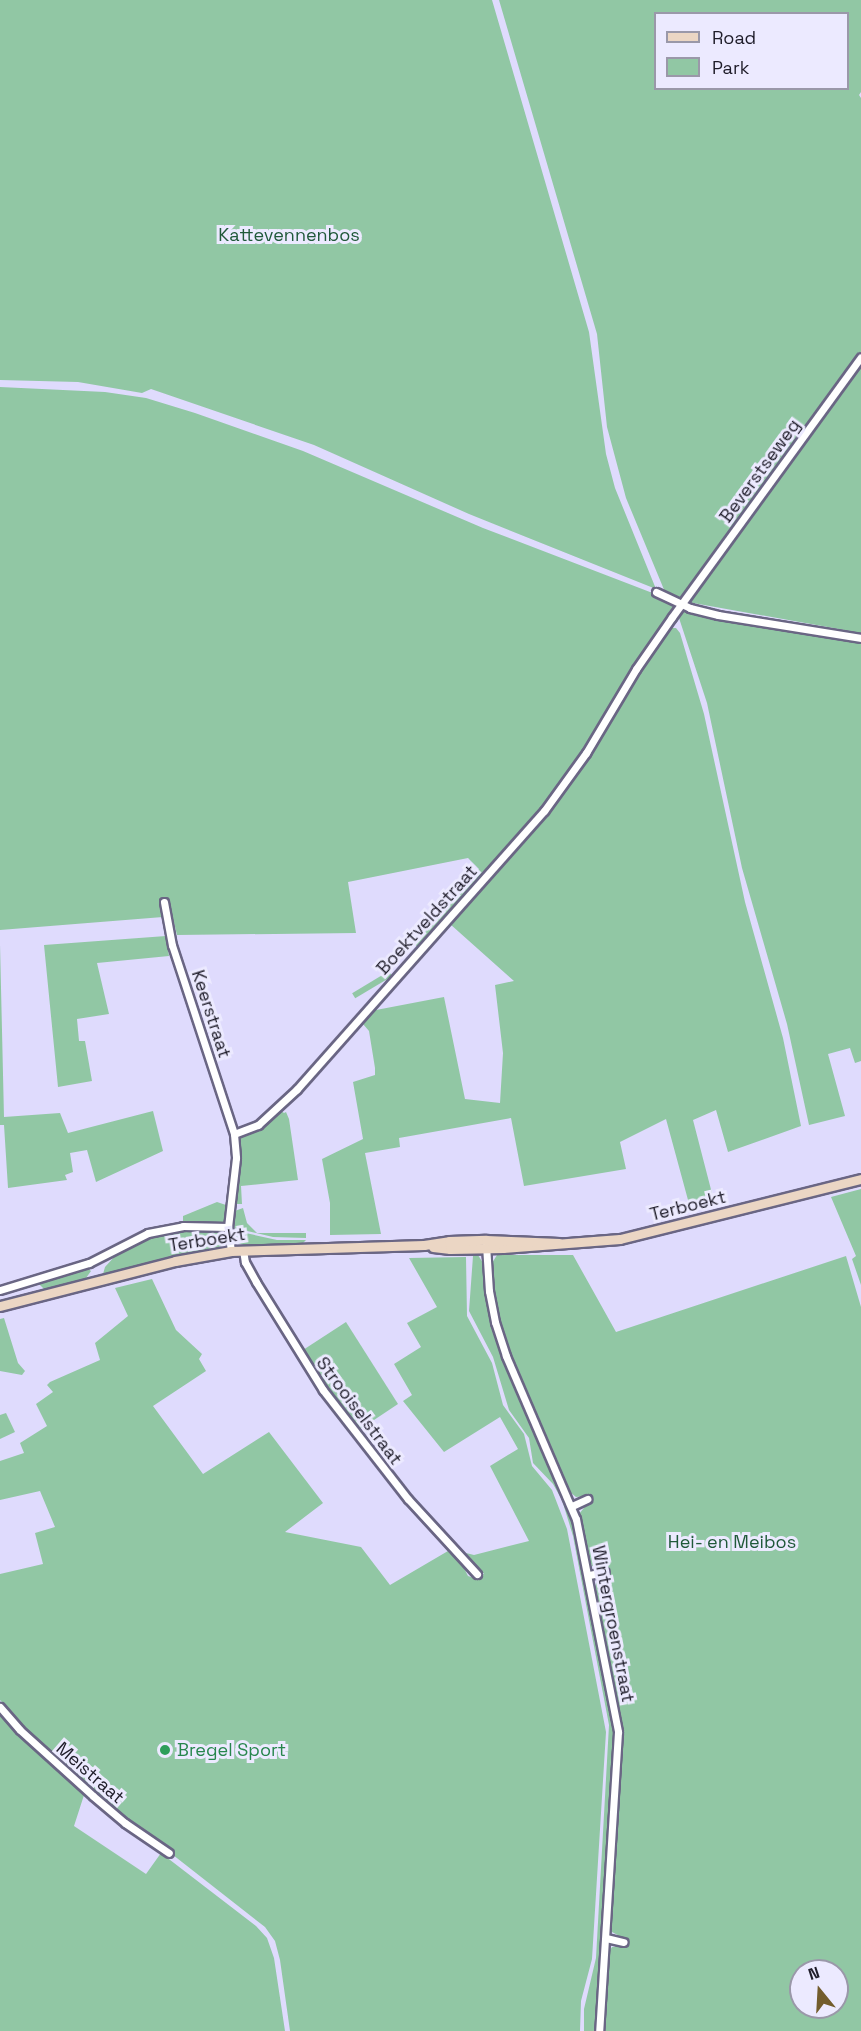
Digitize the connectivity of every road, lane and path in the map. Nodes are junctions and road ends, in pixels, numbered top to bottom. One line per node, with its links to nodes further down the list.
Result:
1 (861, 357): 3 (street, Beverstseweg)
2 (656, 592): 3 (street)
3 (682, 603): 4 (street); 6 (street, Boektveldstraat)
4 (861, 638)
5 (164, 902): 6 (street, Keerstraat)
6 (234, 1134): 8 (street)
7 (861, 1179): 9 (main road, Terboekt)
8 (228, 1227): 11 (street); 12 (street, Terboekt)
9 (486, 1244): 10 (main road, Terboekt); 15 (street, Wintergroenstraat)
10 (243, 1250): 11 (main road, Terboekt); 17 (street, Strooiselstraat)
11 (231, 1251): 13 (main road, Terboekt)
12 (0, 1290)
13 (0, 1306)
14 (587, 1499): 15 (street)
15 (572, 1506): 18 (street, Wintergroenstraat)
16 (604, 1572): 18 (street)
17 (477, 1574)
18 (589, 1575): 21 (street, Wintergroenstraat)
19 (0, 1707): 20 (street, Meistraat)
20 (169, 1853)
21 (606, 1938): 22 (street); 23 (street, Wintergroenstraat)
22 (624, 1942)
23 (598, 2031)

